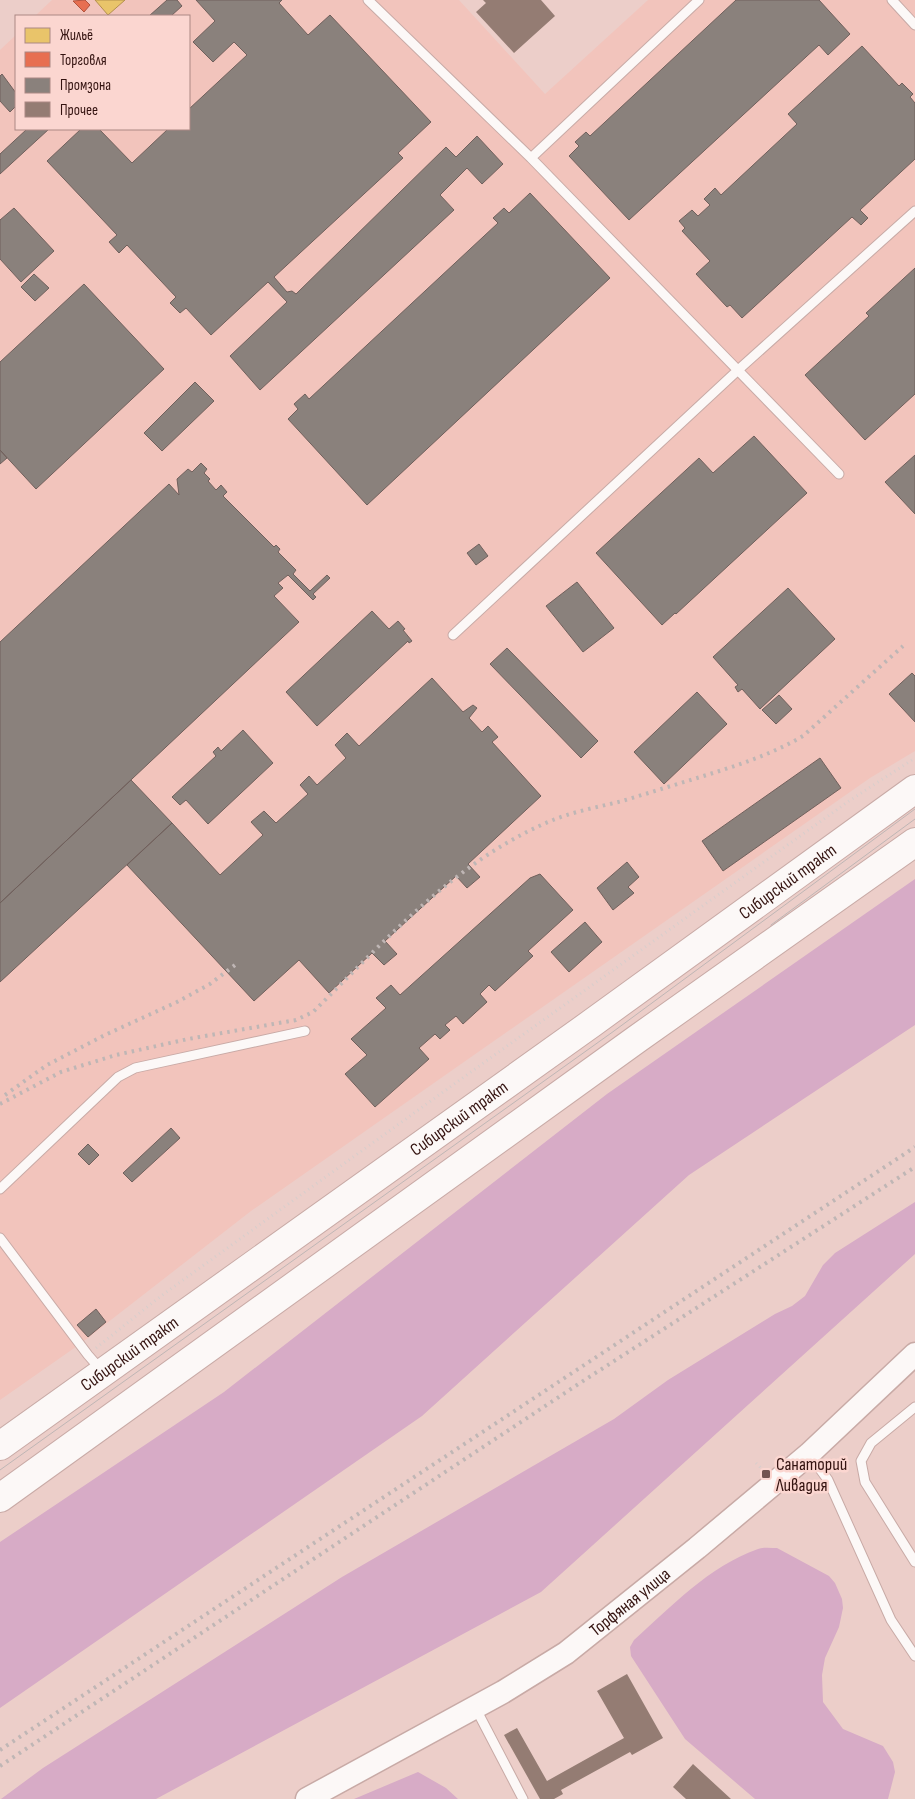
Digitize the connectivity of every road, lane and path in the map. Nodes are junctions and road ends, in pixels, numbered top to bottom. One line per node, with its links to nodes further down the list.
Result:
1 (368, 0): 5 (lane)
2 (699, 0): 5 (lane)
3 (892, 0): 4 (lane)
4 (915, 25)
5 (531, 158): 7 (lane)
6 (915, 210): 7 (lane)
7 (737, 370): 8 (lane); 9 (lane)
8 (839, 474)
9 (453, 635)
10 (915, 758): 17 (path)
11 (915, 789): 17 (main road, Сибирский тракт)
12 (915, 842): 21 (main road)
13 (305, 1030): 14 (lane)
14 (0, 1190)
15 (0, 1238): 17 (lane)
16 (915, 1354): 20 (street, Торфяная улица)
17 (95, 1364): 19 (main road, Сибирский тракт)
18 (915, 1407): 22 (lane)
19 (0, 1446)
20 (809, 1454): 23 (lane); 24 (street, Торфяная улица)
21 (0, 1498)
22 (915, 1562)
23 (915, 1656)
24 (475, 1707): 25 (street, Торфяная улица); 26 (lane)
25 (308, 1799)
26 (524, 1799)

